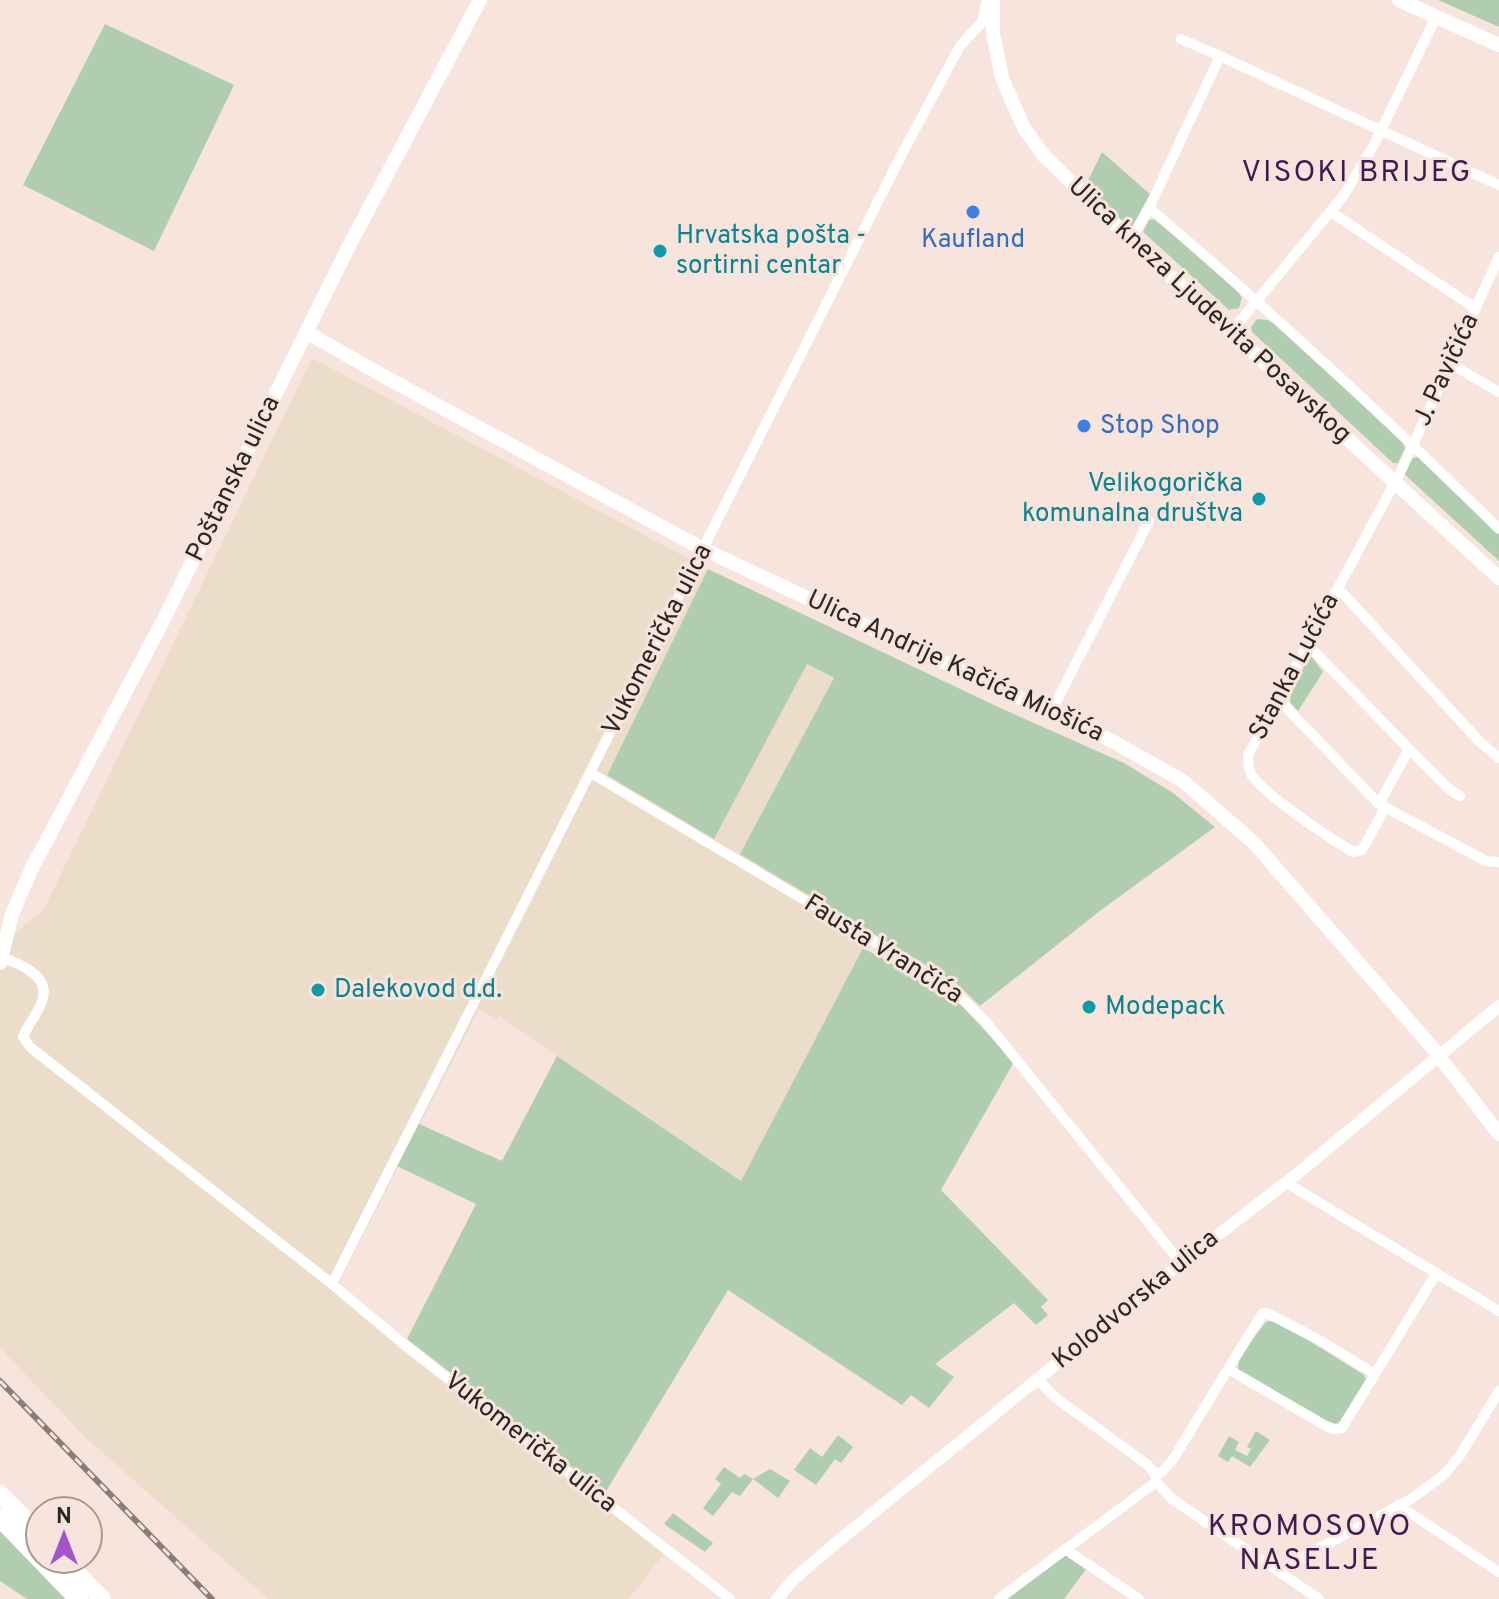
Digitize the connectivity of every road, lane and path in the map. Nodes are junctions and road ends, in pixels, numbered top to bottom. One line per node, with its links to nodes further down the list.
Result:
1 (480, 0): 17 (main road, Poštanska ulica)
2 (990, 0): 12 (main road, Ulica kneza Ljudevita Posavskog); 24 (street, Vukomerička ulica)
3 (1399, 0): 4 (main road)
4 (1436, 17): 6 (main road); 8 (street)
5 (1181, 39): 7 (street)
6 (1499, 45)
7 (1220, 56): 8 (street); 10 (street)
8 (1380, 129): 9 (street); 11 (street)
9 (1499, 185)
10 (1149, 208): 12 (street); 14 (street)
11 (1331, 212): 14 (street); 15 (street)
12 (1131, 240): 16 (main road, Ulica kneza Ljudevita Posavskog)
13 (1499, 257): 15 (street, J. Pavičića)
14 (1256, 303): 16 (street); 20 (street)
15 (1475, 308): 18 (street, J. Pavičića)
16 (1232, 331): 21 (main road, Ulica kneza Ljudevita Posavskog)
17 (306, 332): 24 (main road, Ulica Andrije Kačića Miošića); 36 (main road, Poštanska ulica)
18 (1451, 364): 19 (street); 20 (street, J. Pavičića)
19 (1499, 392)
20 (1413, 444): 21 (street, J. Pavičića); 23 (street)
21 (1394, 482): 25 (main road, Ulica kneza Ljudevita Posavskog); 26 (street, Stanka Lučića)
22 (1149, 521): 29 (street)
23 (1499, 529)
24 (703, 549): 29 (main road, Ulica Andrije Kačića Miošića); 32 (street, Vukomerička ulica)
25 (1499, 578)
26 (1338, 588): 27 (street, Stanka Lučića); 31 (street)
27 (1308, 645): 28 (street, Stanka Lučića); 30 (street)
28 (1279, 700): 34 (street); 34 (street, Stanka Lučića)
29 (1051, 712): 38 (main road, Ulica Andrije Kačića Miošića)
30 (1409, 749): 33 (street); 34 (street)
31 (1499, 758)
32 (591, 773): 41 (street, Fausta Vrančića); 43 (street, Vukomerička ulica)
33 (1460, 796)
34 (1382, 806): 35 (street)
35 (1499, 862)
36 (1, 960): 43 (street, Vukomerička ulica)
37 (1499, 1006): 38 (street, Kolodvorska ulica)
38 (1438, 1055): 39 (main road, Ulica Andrije Kačića Miošića); 40 (street, Kolodvorska ulica)
39 (1499, 1134)
40 (1285, 1182): 41 (street, Kolodvorska ulica); 42 (street)
41 (1181, 1263): 47 (street, Kolodvorska ulica)
42 (1436, 1274): 44 (street); 46 (street)
43 (332, 1284): 60 (street, Vukomerička ulica)
44 (1499, 1311)
45 (1228, 1369): 46 (street); 46 (street); 49 (street)
46 (1375, 1374)
47 (1038, 1380): 49 (street); 61 (street, Kolodvorska ulica)
48 (1499, 1391): 51 (street)
49 (1156, 1478): 54 (street); 55 (street)
50 (0, 1494): 53 (highway)
51 (1398, 1505): 55 (street); 56 (street)
52 (0, 1518): 58 (highway)
53 (24, 1519)
54 (1065, 1549): 62 (street); 63 (street)
55 (1277, 1571): 64 (street)
56 (1499, 1572)
57 (79, 1575): 59 (highway)
58 (79, 1599)
59 (102, 1599)
60 (730, 1599)
61 (777, 1599)
62 (999, 1599)
63 (1139, 1599)
64 (1319, 1599)

